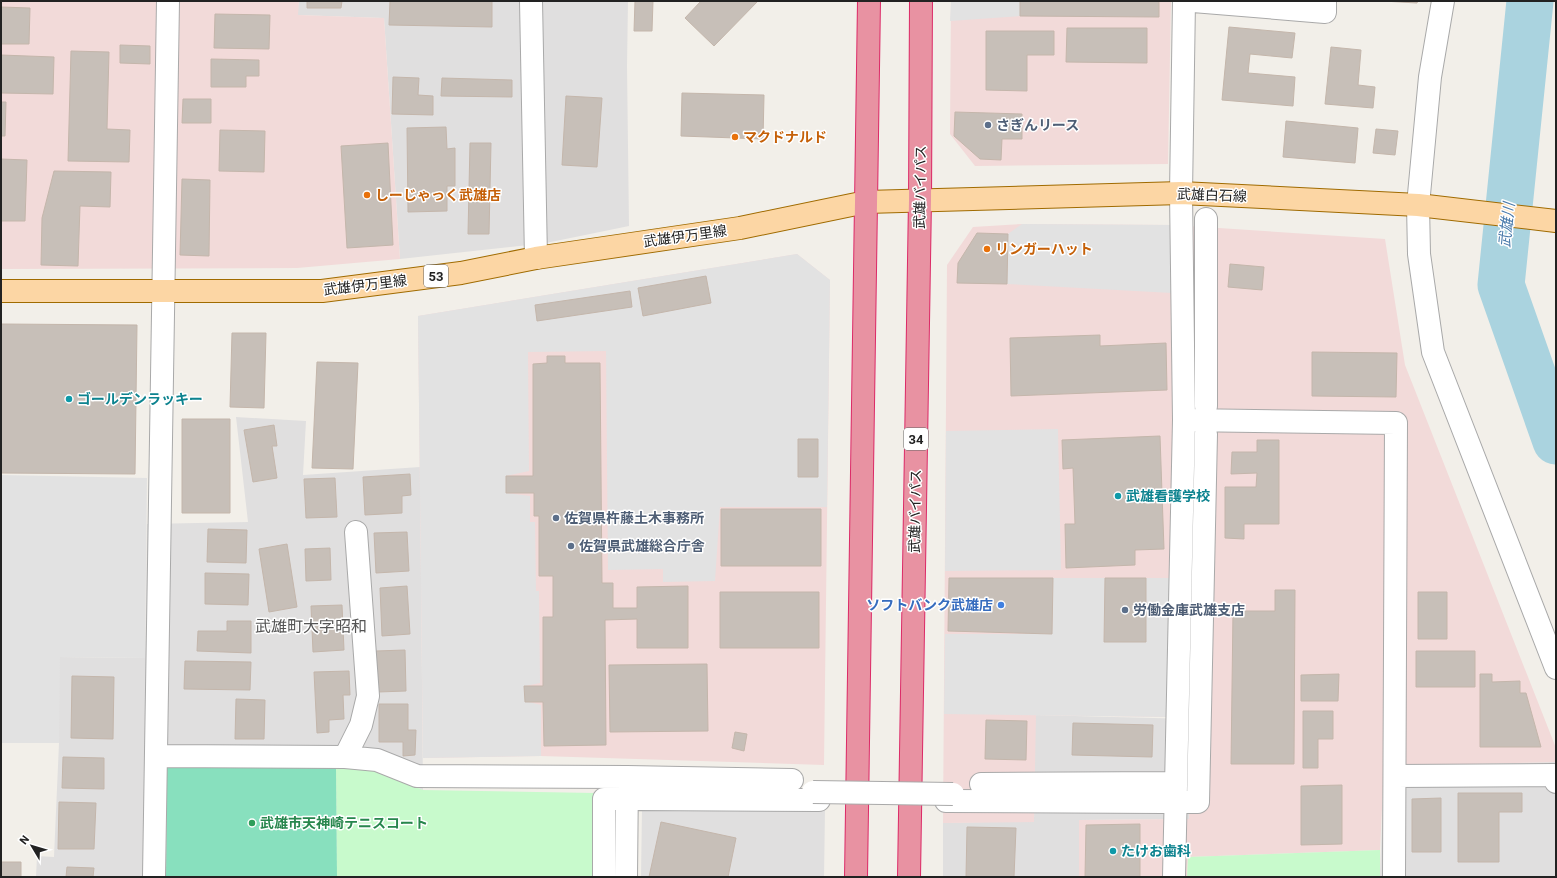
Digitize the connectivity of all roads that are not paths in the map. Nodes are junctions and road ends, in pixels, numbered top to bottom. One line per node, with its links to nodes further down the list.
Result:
1 (168, 1): 17 (street)
2 (531, 1): 15 (street)
3 (869, 1): 11 (highway)
4 (922, 1): 10 (highway, 武雄バイパス / 34)
5 (1184, 1): 9 (street)
6 (1193, 1): 7 (street)
7 (1325, 1)
8 (1443, 1): 12 (street)
9 (1181, 193): 10 (main road, 武雄白石線); 12 (main road, 武雄白石線); 19 (street)
10 (920, 200): 11 (main road, 武雄白石線); 39 (highway, 武雄バイパス / 34)
11 (866, 202): 15 (main road, 武雄伊万里線 / 53); 38 (highway)
12 (1420, 205): 14 (main road, 武雄白石線); 22 (street)
13 (1206, 219): 18 (street)
14 (1556, 221)
15 (536, 258): 17 (main road, 武雄伊万里線 / 53)
16 (1, 291): 17 (main road, 武雄伊万里線 / 53)
17 (165, 291): 23 (street)
18 (1206, 406)
19 (1184, 420): 25 (street); 29 (street)
20 (1206, 434): 34 (street)
21 (356, 532): 24 (street)
22 (1556, 668)
23 (156, 756): 24 (street); 35 (street)
24 (346, 757): 26 (street)
25 (1395, 776): 28 (street); 41 (street)
26 (627, 777): 27 (street); 37 (street)
27 (792, 780)
28 (1556, 782)
29 (1175, 783): 30 (street); 40 (street)
30 (981, 784)
31 (616, 799): 36 (street)
32 (638, 799): 33 (street, bridge)
33 (1164, 802)
34 (1187, 802)
35 (154, 877)
36 (604, 877)
37 (626, 877)
38 (856, 877)
39 (909, 877)
40 (1174, 877)
41 (1394, 877)

